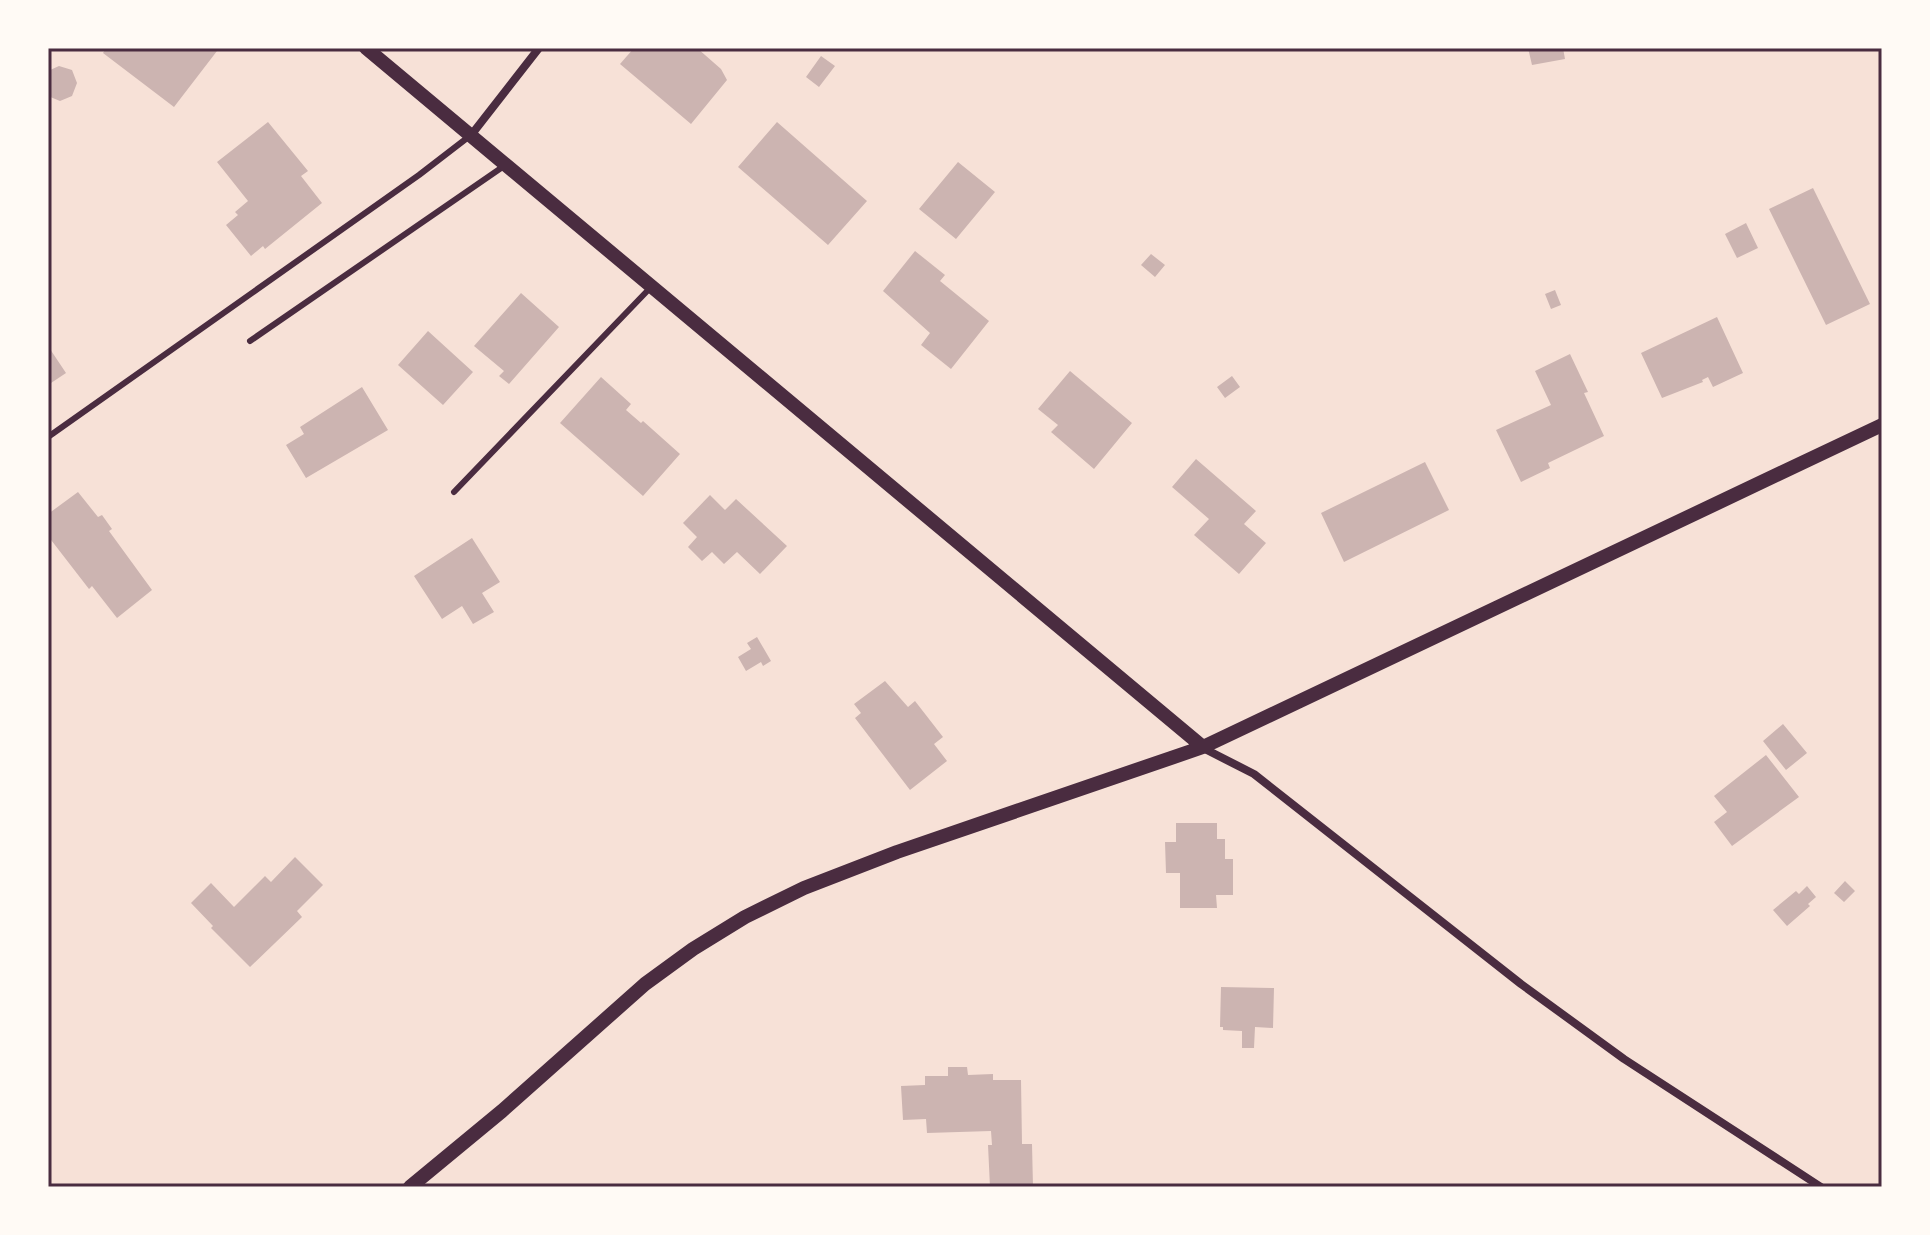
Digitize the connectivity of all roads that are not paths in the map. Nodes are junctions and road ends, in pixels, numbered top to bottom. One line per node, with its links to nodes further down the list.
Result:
1 (366, 48): 3 (street)
2 (539, 48): 3 (street)
3 (472, 134): 4 (street); 8 (lane)
4 (507, 164): 5 (street); 6 (lane)
5 (652, 286): 9 (lane); 10 (street)
6 (250, 341)
7 (1882, 425): 10 (street)
8 (48, 437)
9 (454, 492)
10 (1203, 747): 11 (street); 12 (street)
11 (410, 1187)
12 (1821, 1187)

